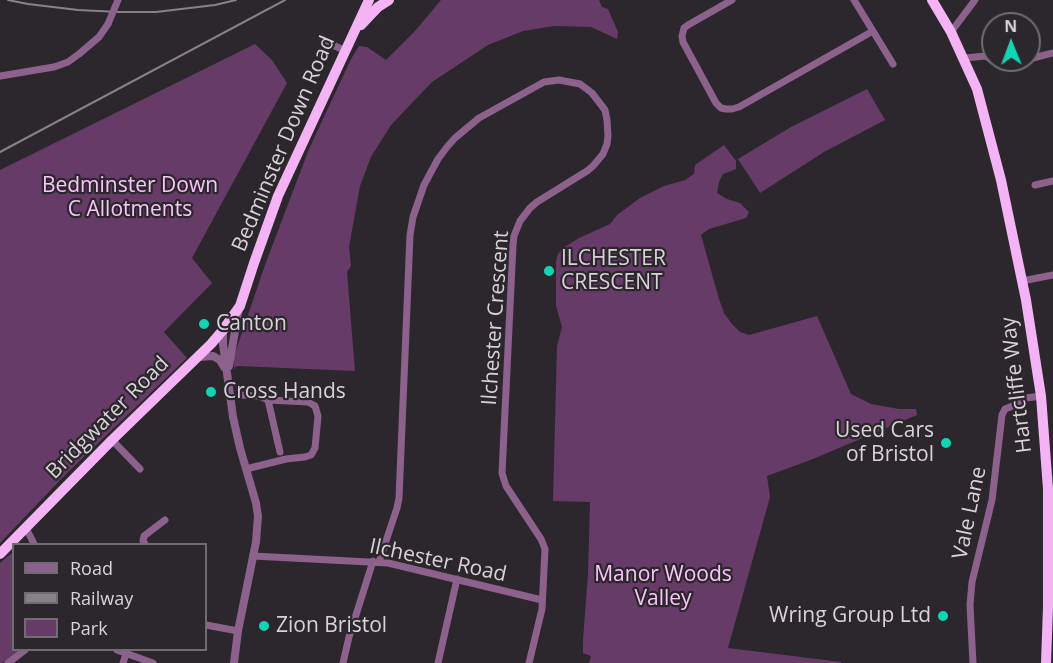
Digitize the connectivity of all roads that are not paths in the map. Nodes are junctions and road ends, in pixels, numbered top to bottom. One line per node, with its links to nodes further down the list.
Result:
1 (118, 0): 17 (street, bridge)
2 (369, 0): 10 (highway, Bedminster Down Road)
3 (389, 0): 10 (highway)
4 (732, 0): 8 (street)
5 (854, 0): 8 (street)
6 (932, 0): 9 (highway, Hartcliffe Way)
7 (975, 0): 9 (street)
8 (873, 31): 15 (street)
9 (951, 32): 14 (highway, Hartcliffe Way)
10 (352, 37): 12 (highway, Bedminster Down Road)
11 (324, 41): 12 (street)
12 (346, 51): 22 (highway, Bedminster Down Road)
13 (981, 56): 14 (street); 16 (street)
14 (964, 58): 16 (highway, Hartcliffe Way)
15 (892, 64)
16 (970, 74): 21 (highway, Hartcliffe Way)
17 (0, 76)
18 (1053, 181): 19 (street)
19 (1035, 185)
20 (1053, 275): 21 (street)
21 (1022, 281): 27 (highway, Hartcliffe Way)
22 (240, 306): 23 (highway, Bridgwater Road); 25 (street)
23 (223, 330): 24 (highway, Bridgwater Road); 25 (street)
24 (198, 357): 25 (street); 29 (highway, Bridgwater Road)
25 (228, 375): 32 (street)
26 (240, 395): 28 (street)
27 (1041, 396): 54 (street, Vale Lane); 55 (highway, Hartcliffe Way)
28 (268, 400): 30 (street); 32 (street)
29 (112, 440): 31 (street); 34 (highway, Bridgwater Road)
30 (280, 452)
31 (140, 469)
32 (246, 470): 38 (street)
33 (165, 520): 36 (street)
34 (26, 528): 35 (street); 37 (highway, Bridgwater Road)
35 (34, 543)
36 (145, 543)
37 (0, 554)
38 (254, 556): 39 (street, Ilchester Road); 43 (street)
39 (376, 562): 40 (street, Ilchester Road); 41 (street, Ilchester Crescent); 51 (street, Ilchester Crescent)
40 (457, 579): 41 (street, Ilchester Road); 52 (street)
41 (542, 600): 53 (street, Ilchester Crescent)
42 (207, 625): 43 (street)
43 (238, 631): 50 (street)
44 (24, 651): 47 (street)
45 (119, 651): 46 (street)
46 (126, 654): 48 (street); 49 (street)
47 (8, 663)
48 (123, 663)
49 (153, 663)
50 (234, 663)
51 (343, 663)
52 (438, 663)
53 (529, 663)
54 (973, 663)
55 (1046, 663)

